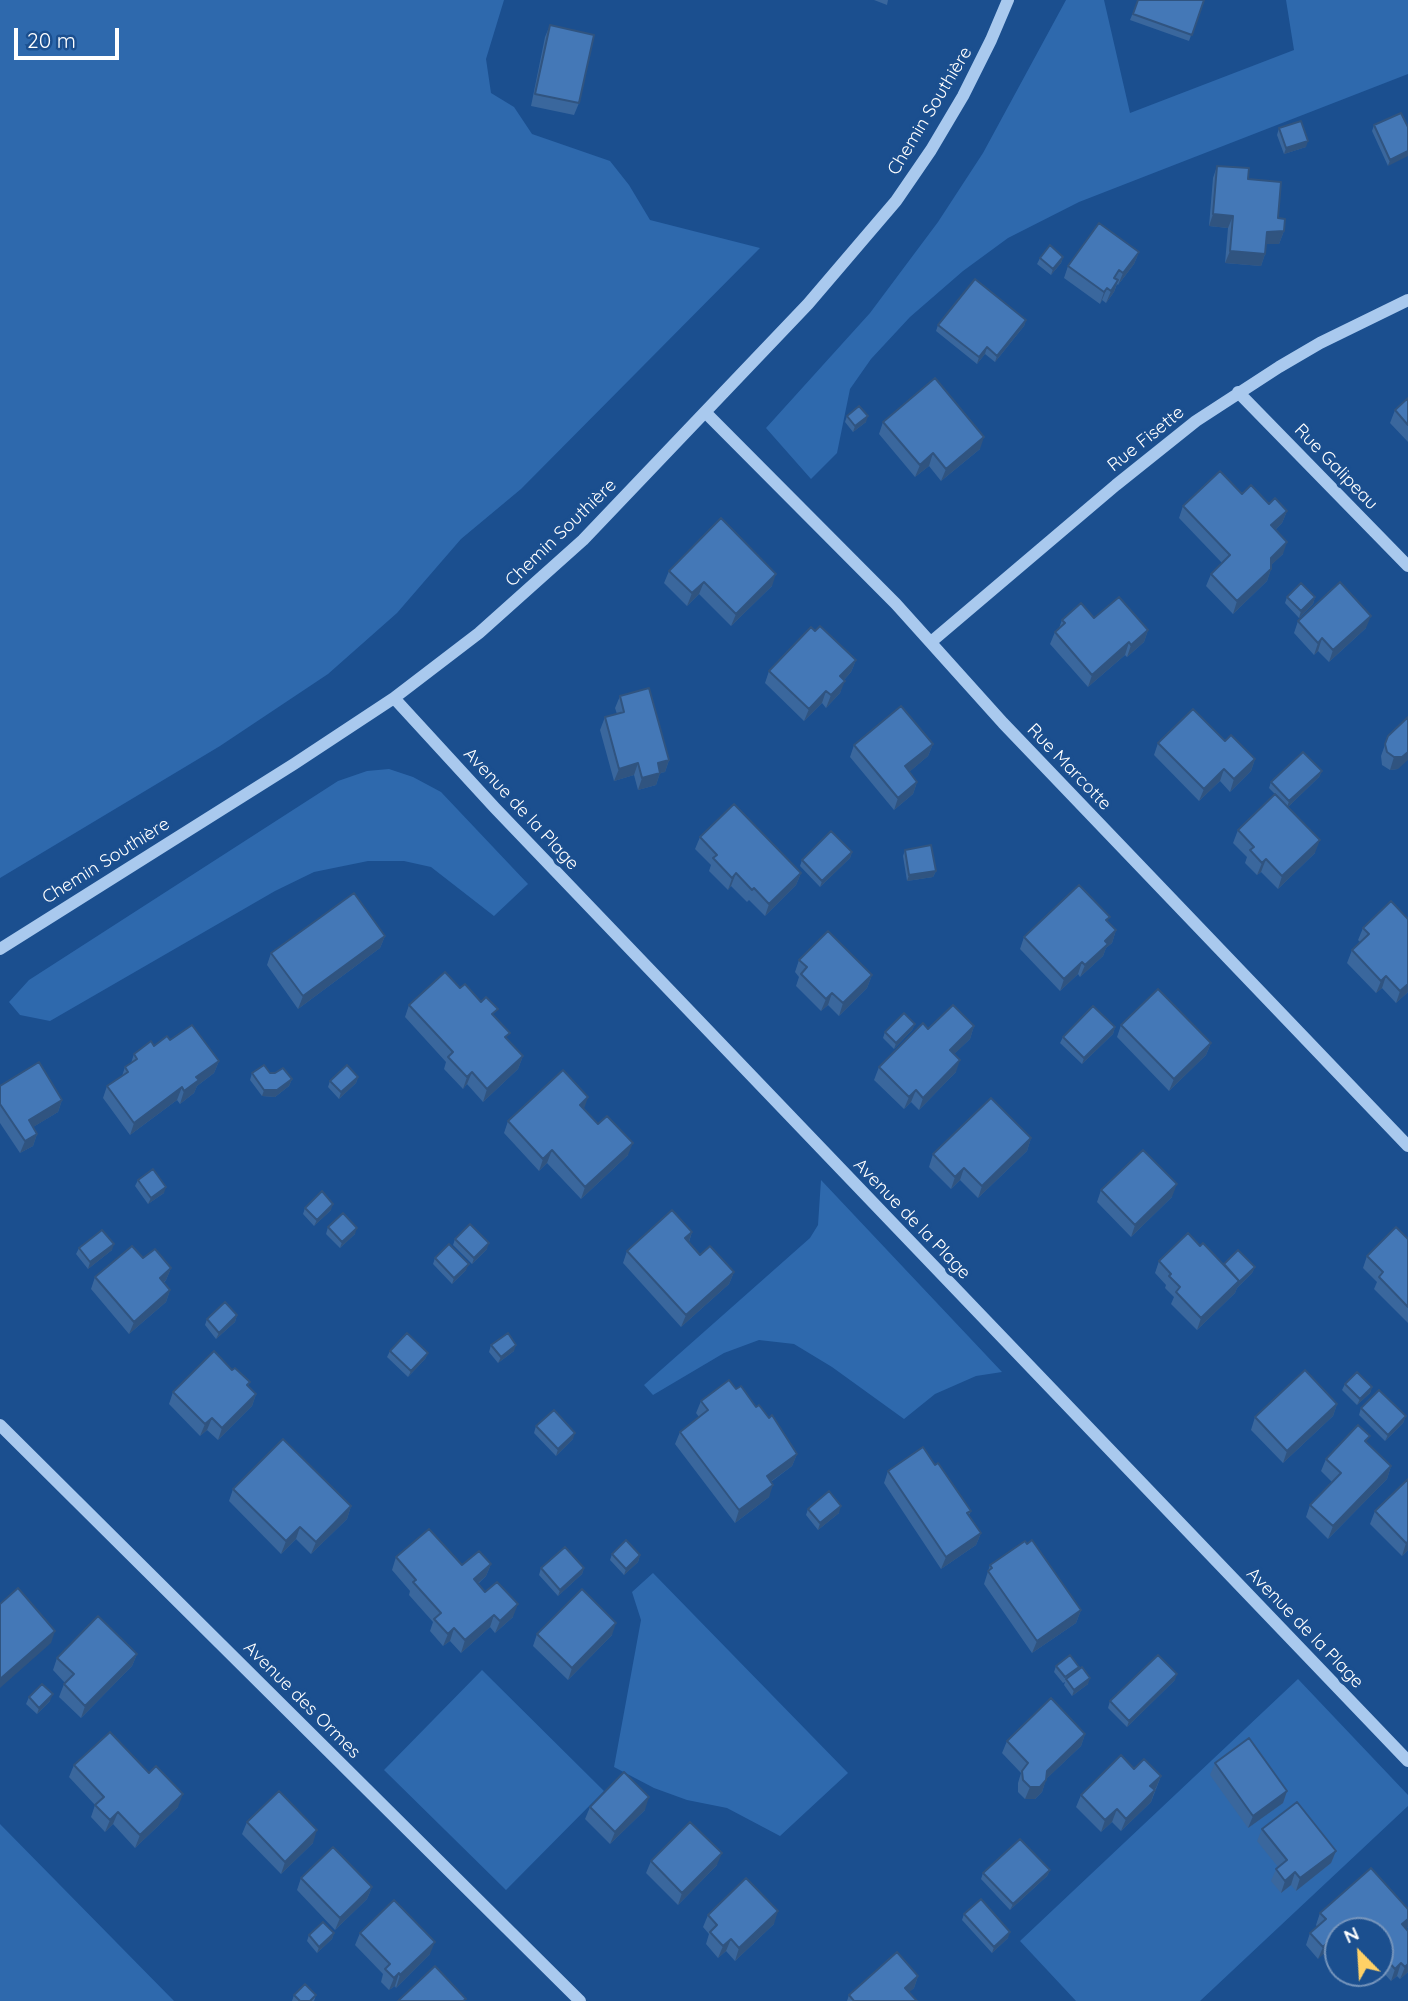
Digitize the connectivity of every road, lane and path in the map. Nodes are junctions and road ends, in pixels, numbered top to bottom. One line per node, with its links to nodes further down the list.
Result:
1 (1008, 0): 4 (street, Chemin Southière)
2 (1408, 299): 3 (street, Rue Fisette)
3 (1238, 392): 5 (street, Rue Galipeau); 6 (street, Rue Fisette)
4 (705, 412): 6 (street, Rue Marcotte); 7 (street, Chemin Southière)
5 (1408, 566)
6 (931, 642): 9 (street, Rue Marcotte)
7 (394, 698): 8 (street, Chemin Southière); 11 (street, Avenue de la Plage)
8 (0, 949)
9 (1408, 1146)
10 (0, 1424): 12 (street, Avenue des Ormes)
11 (1408, 1761)
12 (580, 2001)

